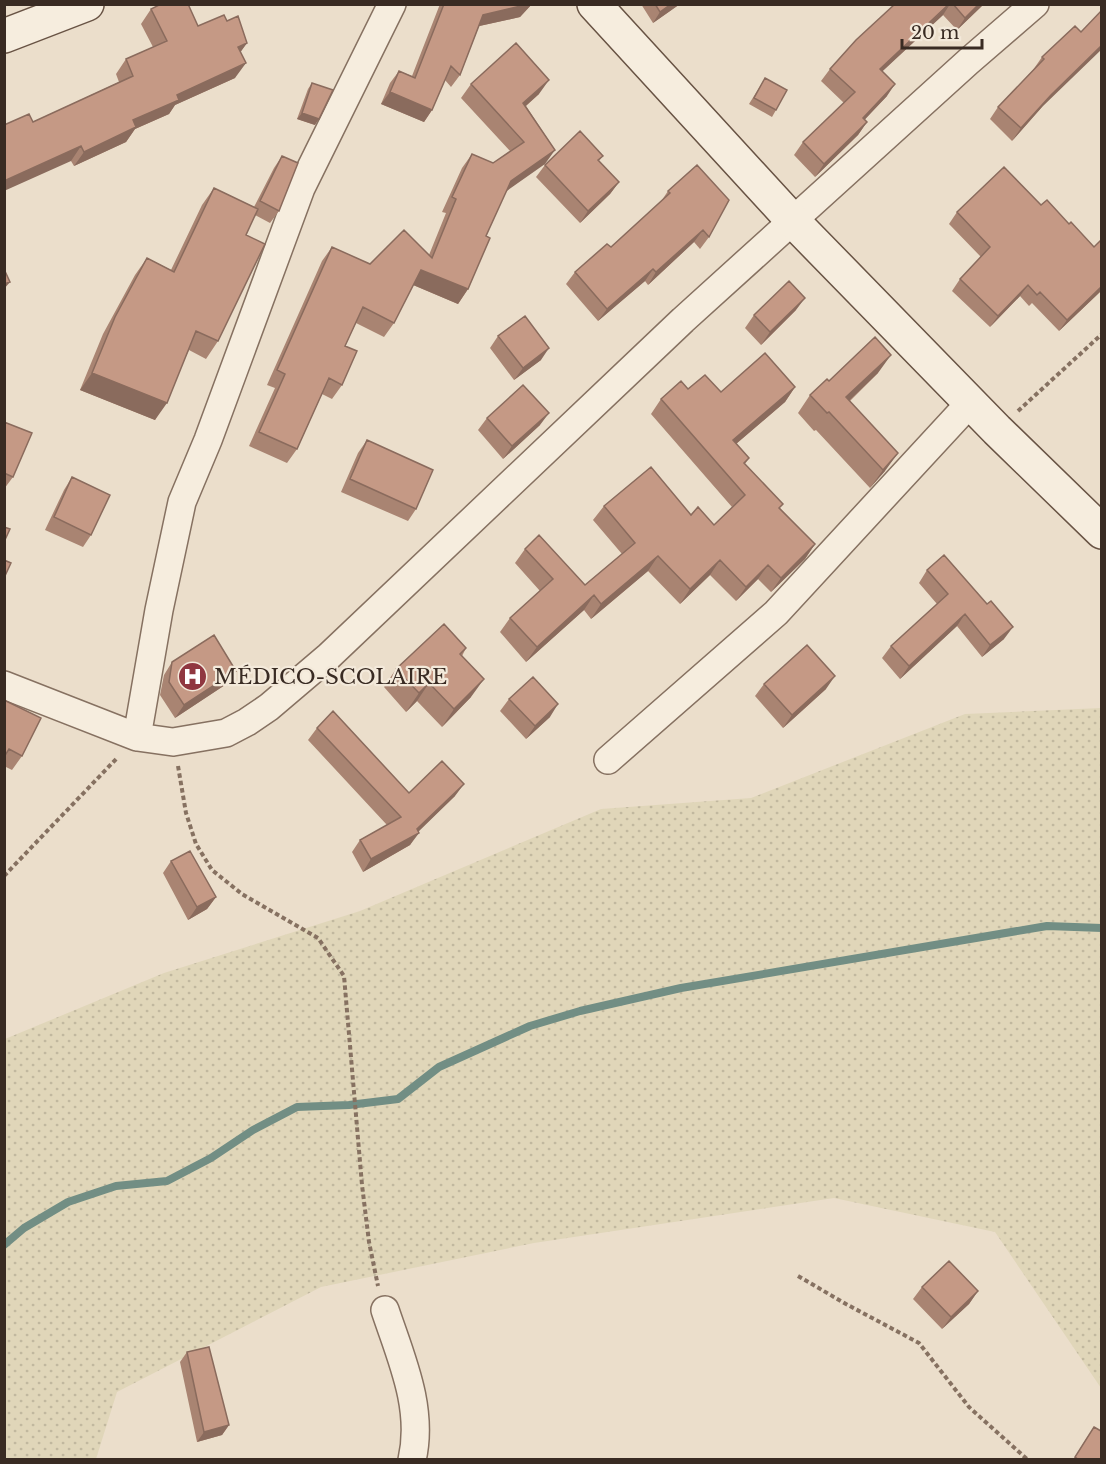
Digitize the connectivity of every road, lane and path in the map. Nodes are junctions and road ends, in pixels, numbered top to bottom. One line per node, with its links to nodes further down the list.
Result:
1 (87, 4): 5 (street)
2 (392, 4): 12 (street)
3 (594, 4): 6 (street)
4 (1035, 4): 6 (street)
5 (4, 36)
6 (793, 221): 8 (street); 13 (street)
7 (1101, 334): 9 (path)
8 (970, 403): 9 (street); 14 (street)
9 (997, 430): 10 (street)
10 (1101, 532)
11 (4, 686): 12 (street)
12 (137, 736): 13 (street); 15 (path)
13 (173, 742): 17 (path)
14 (608, 760)
15 (4, 876)
16 (798, 1276): 19 (path)
17 (385, 1310): 18 (street)
18 (412, 1460)
19 (1028, 1460)

